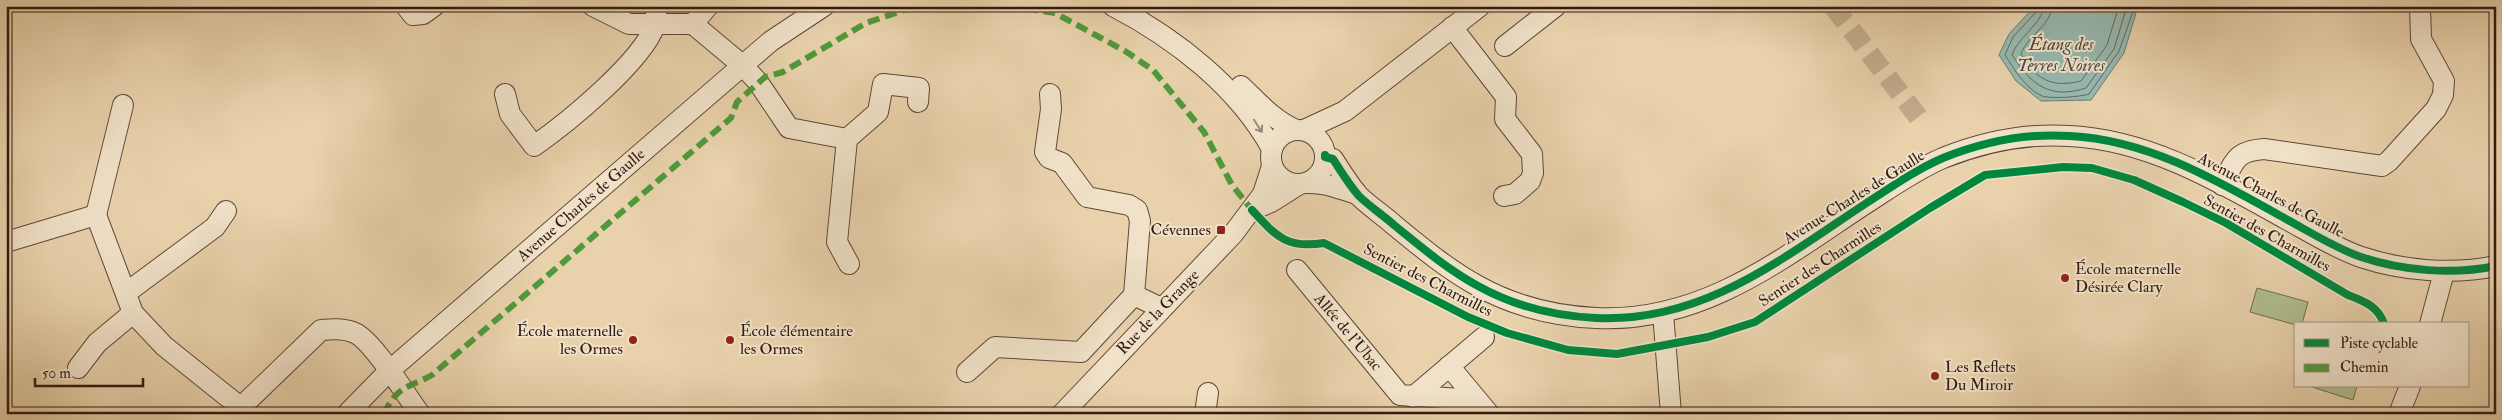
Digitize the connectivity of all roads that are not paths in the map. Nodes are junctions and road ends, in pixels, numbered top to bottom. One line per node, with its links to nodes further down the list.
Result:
1 (406, 6): 2 (street)
2 (434, 6)
3 (593, 6): 11 (street)
4 (708, 6): 12 (street)
5 (824, 6): 15 (street, Avenue Charles de Gaulle)
6 (1113, 6): 24 (street, one-way to 24)
7 (1138, 6): 21 (street)
8 (1556, 6): 14 (street)
9 (2420, 6): 26 (street)
10 (1477, 7): 13 (street)
11 (656, 15): 12 (street); 16 (street)
12 (694, 24): 15 (street)
13 (1452, 27): 20 (street); 28 (street)
14 (1505, 46)
15 (742, 65): 22 (street); 46 (street, Avenue Charles de Gaulle)
16 (505, 94)
17 (1050, 94): 38 (street)
18 (918, 102): 22 (street)
19 (123, 105): 31 (street)
20 (1345, 111): 21 (street); 23 (street)
21 (1300, 130): 23 (street); 24 (street)
22 (847, 139): 33 (street)
23 (1325, 156): 25 (street); 27 (street, Avenue Charles de Gaulle)
24 (1272, 158): 25 (street); 30 (street, Rue de la Grange)
25 (1302, 184): 27 (street, Avenue Charles de Gaulle); 30 (street, Rue de la Grange)
26 (2222, 184): 36 (street, Avenue Charles de Gaulle); 41 (street, Avenue Charles de Gaulle)
27 (1357, 194): 41 (street, Avenue Charles de Gaulle)
28 (1504, 196)
29 (226, 210): 37 (street)
30 (1252, 210): 39 (street, Rue de la Grange)
31 (96, 215): 32 (street); 37 (street)
32 (6, 242)
33 (849, 264)
34 (2496, 266): 36 (street, Avenue Charles de Gaulle)
35 (1296, 270): 50 (street, Allée de l'Ubac)
36 (2444, 272): 42 (street)
37 (126, 293): 40 (street)
38 (1134, 295): 39 (street); 47 (street)
39 (1161, 308): 55 (street, Rue de la Grange)
40 (134, 313): 45 (street); 52 (street)
41 (1663, 313): 57 (street)
42 (2431, 322)
43 (1484, 336): 44 (street)
44 (1449, 366): 50 (street); 51 (street)
45 (78, 368)
46 (388, 371): 52 (street); 53 (street, Avenue Charles de Gaulle); 54 (street)
47 (968, 372)
48 (2409, 388): 58 (street)
49 (1208, 393): 56 (street)
50 (1406, 396): 51 (street)
51 (1483, 407)
52 (236, 410)
53 (347, 414)
54 (420, 414)
55 (1062, 414)
56 (1205, 414)
57 (1670, 414)
58 (2399, 414)

